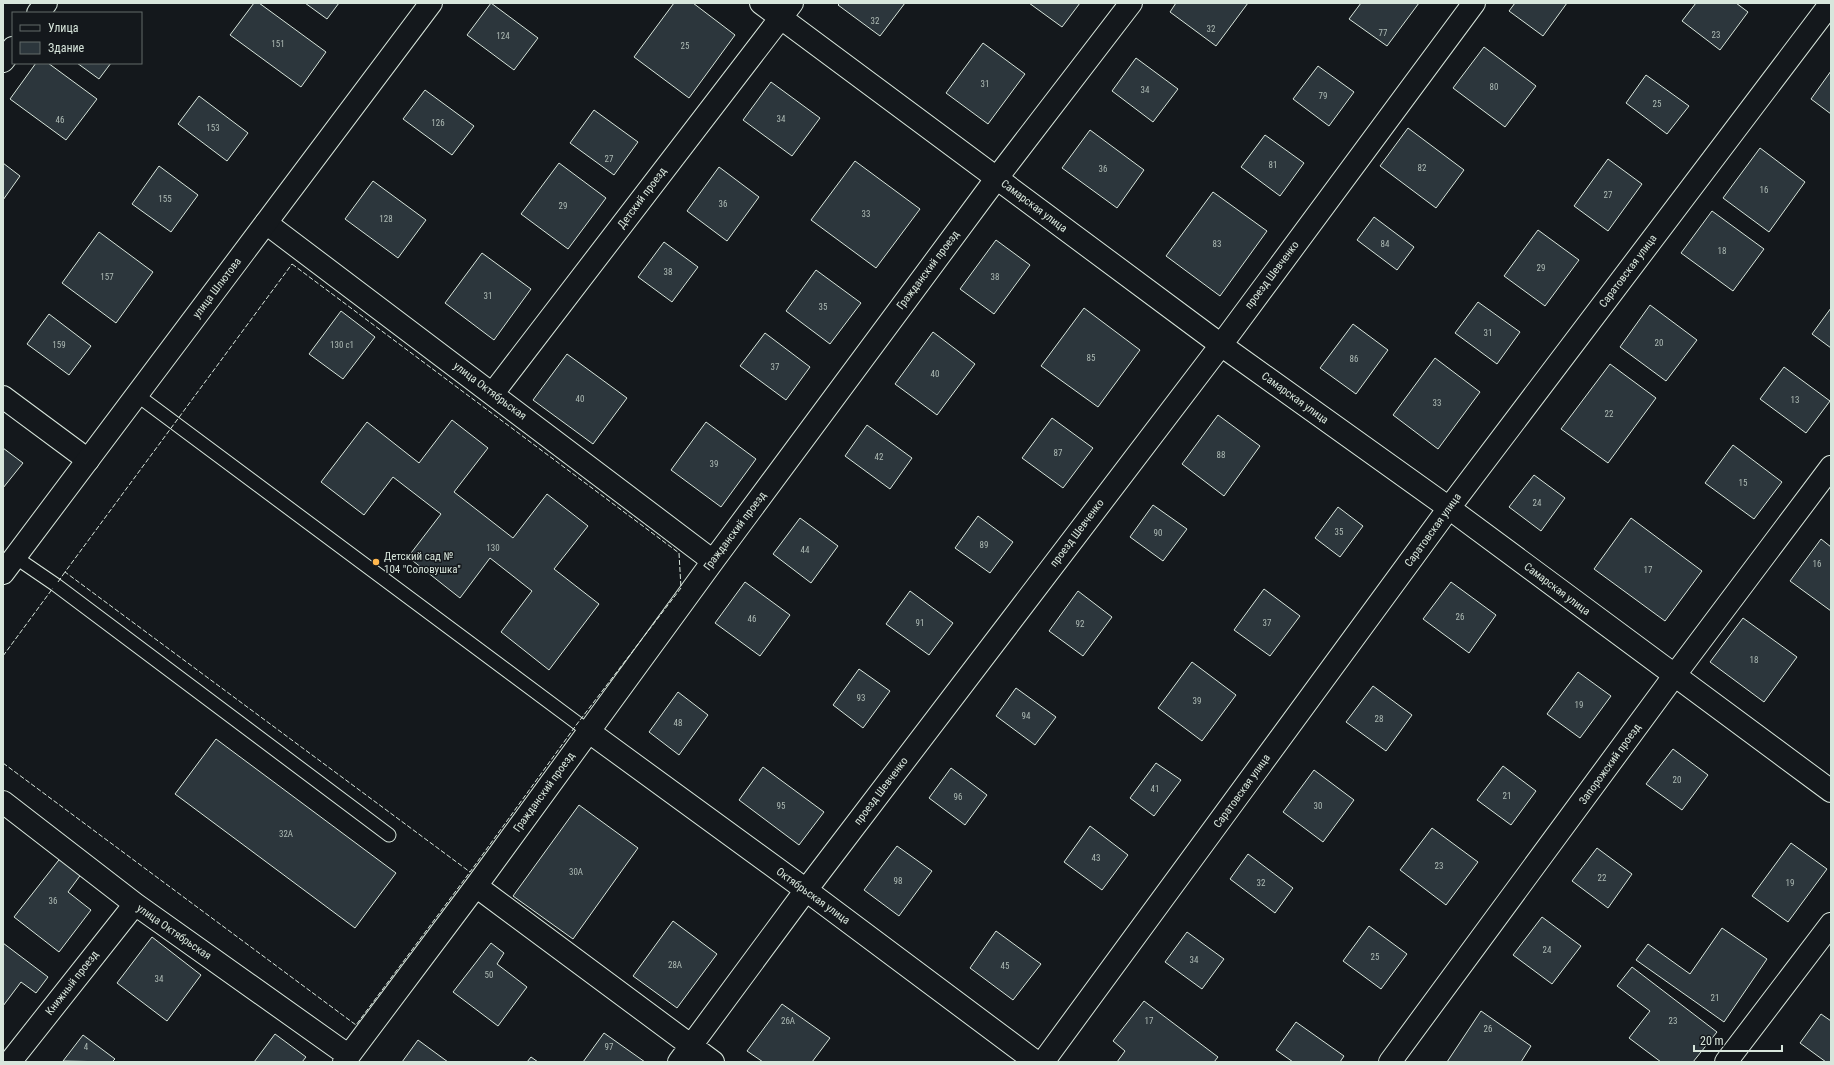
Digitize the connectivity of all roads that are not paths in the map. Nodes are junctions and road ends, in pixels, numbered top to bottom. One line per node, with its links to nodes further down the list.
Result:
1 (46, 3): 8 (street)
2 (431, 3): 12 (street, улица Шлютова)
3 (761, 3): 7 (street, Самарская улица)
4 (1131, 3): 11 (street, Гражданский проезд)
5 (1474, 3): 13 (street, проезд Шевченко)
6 (1831, 3): 19 (street, Саратовская улица)
7 (786, 11): 11 (street, Самарская улица); 14 (street, Детский проезд)
8 (39, 12)
9 (12, 49): 10 (street)
10 (3, 61)
11 (996, 179): 13 (street, Самарская улица); 20 (street, Гражданский проезд)
12 (266, 223): 14 (street, улица Октябрьская); 15 (street, улица Шлютова)
13 (1221, 345): 19 (street, Самарская улица); 28 (street, проезд Шевченко)
14 (493, 394): 20 (street, улица Октябрьская)
15 (137, 396): 17 (street, улица Шлютова); 23 (lane)
16 (3, 397): 17 (street)
17 (88, 460): 21 (street, улица Шлютова)
18 (1831, 467): 22 (street, Запорожский проезд)
19 (1449, 508): 22 (street, Самарская улица); 36 (street, Саратовская улица)
20 (713, 561): 23 (street, Гражданский проезд)
21 (9, 565): 26 (lane)
22 (1674, 676): 24 (street, Самарская улица); 37 (street, Запорожский проезд)
23 (588, 731): 27 (street, Гражданский проезд); 28 (street, Октябрьская улица)
24 (1831, 791)
25 (3, 802): 29 (street, улица Октябрьская)
26 (389, 836)
27 (476, 886): 31 (street); 32 (street, Гражданский проезд)
28 (806, 890): 31 (street, проезд Шевченко); 35 (street, Октябрьская улица)
29 (135, 904): 32 (street, улица Октябрьская); 33 (street, Книжный проезд)
30 (1831, 924): 38 (street)
31 (685, 1054): 34 (street)
32 (347, 1059)
33 (10, 1062)
34 (713, 1062)
35 (1036, 1062)
36 (1044, 1062)
37 (1390, 1062)
38 (1726, 1062)

